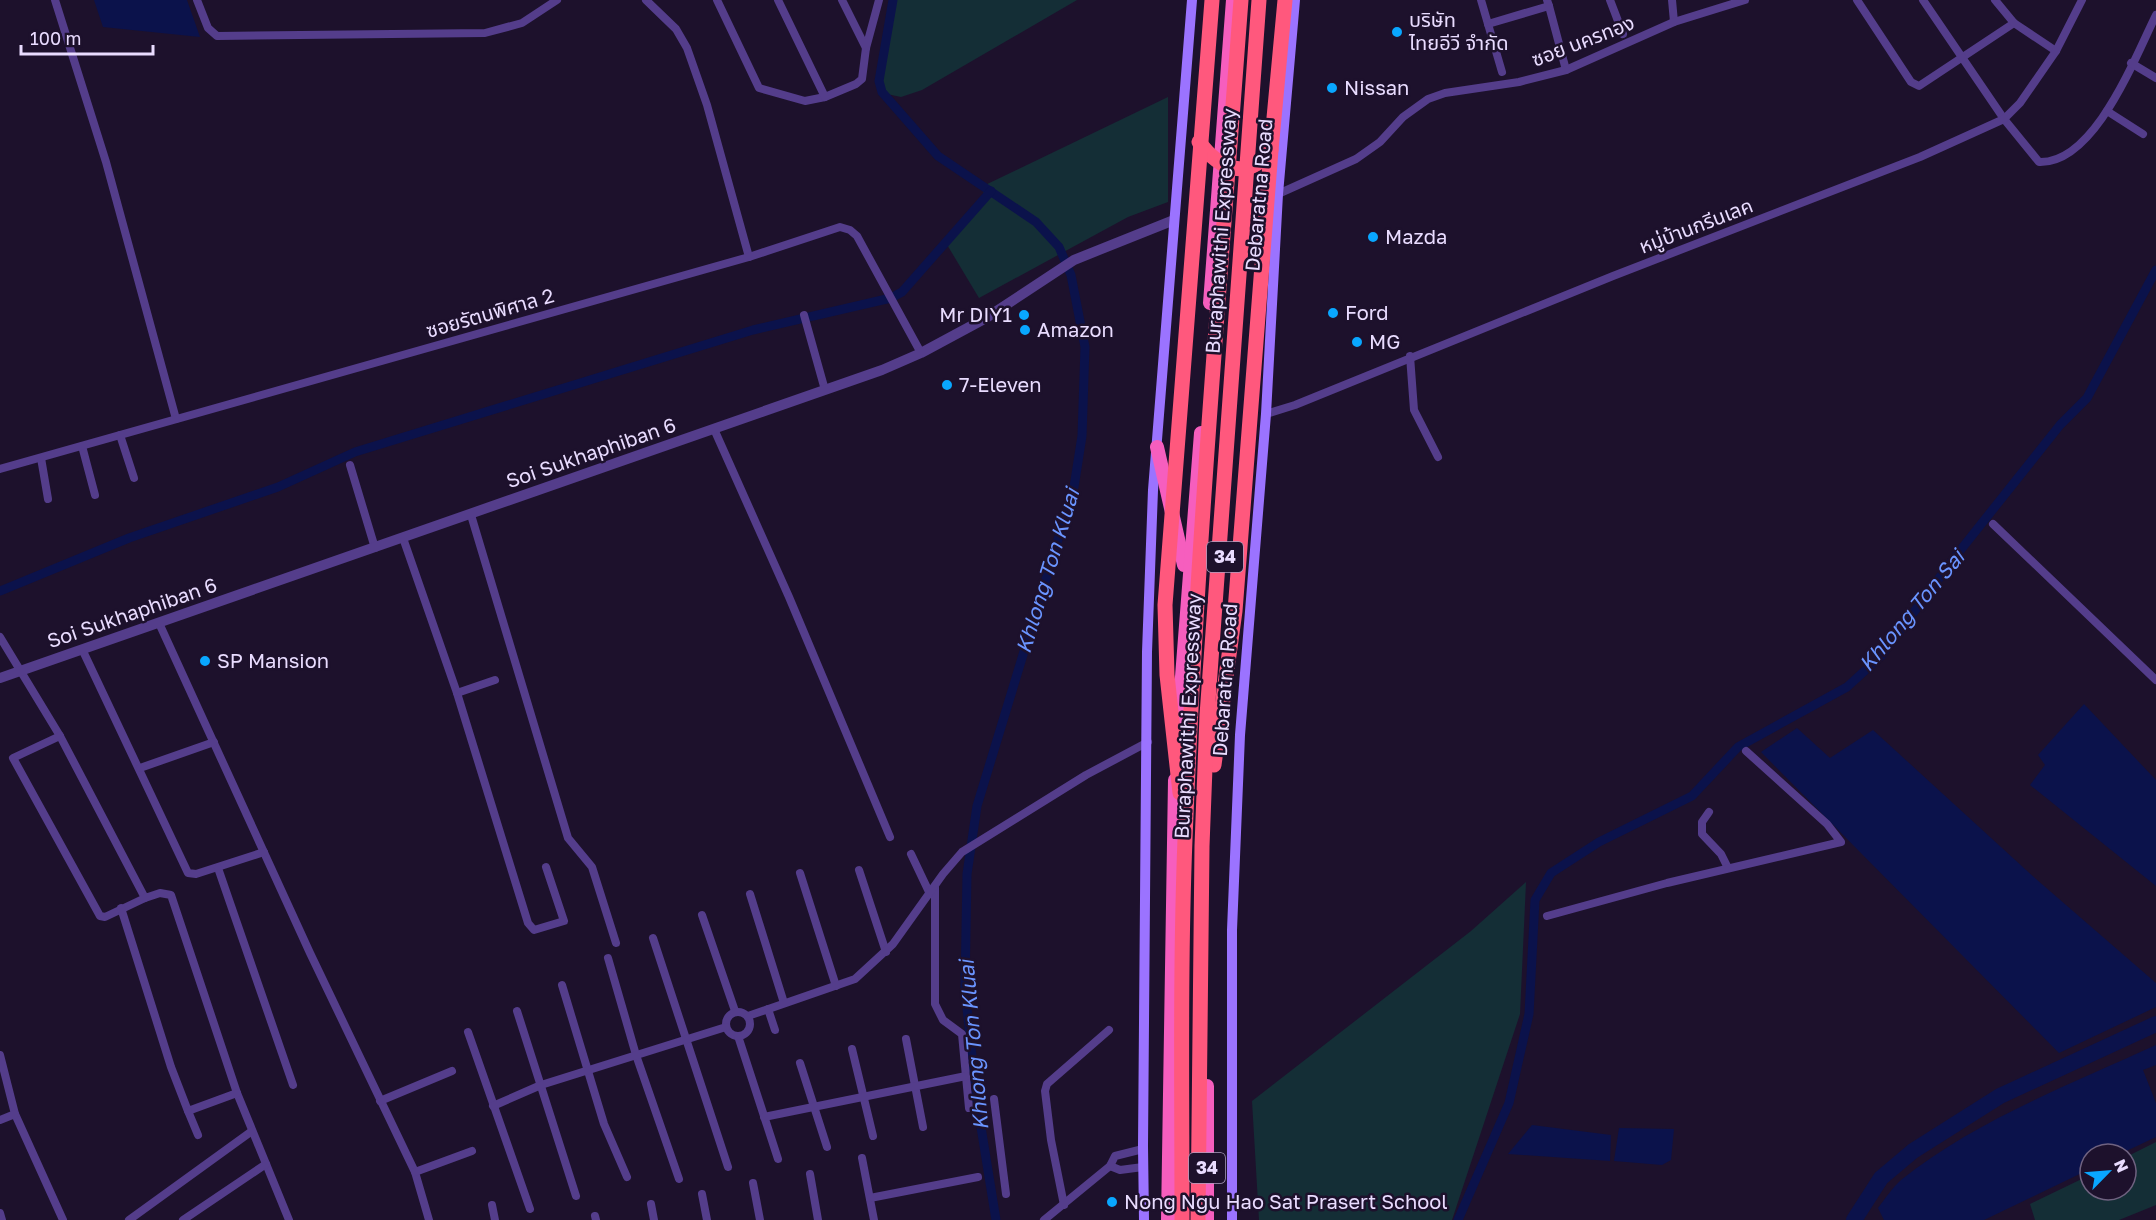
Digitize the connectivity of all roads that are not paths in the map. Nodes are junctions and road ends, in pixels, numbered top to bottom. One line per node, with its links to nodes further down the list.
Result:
1 (55, 0): 52 (street)
2 (197, 0): 3 (street)
3 (557, 0)
4 (646, 0): 46 (street)
5 (717, 0): 38 (street)
6 (778, 0): 38 (street)
7 (842, 0): 31 (street)
8 (879, 0): 31 (street)
9 (1192, 0): 45 (main road)
10 (1212, 0): 42 (highway)
11 (1233, 0): 68 (highway, Debaratna Road / 34)
12 (1241, 0): 84 (highway, Buraphawithi Expressway)
13 (1259, 0): 85 (highway, Buraphawithi Expressway)
14 (1265, 0): 183 (highway, Debaratna Road / 34)
15 (1285, 0): 43 (highway)
16 (1295, 0): 44 (main road, Debaratna Road / 34)
17 (1481, 0): 29 (street)
18 (1610, 0): 30 (street)
19 (1672, 0): 27 (street)
20 (1746, 0): 27 (street, ซอย นครทอง)
21 (1857, 0): 33 (street)
22 (1923, 0): 33 (street)
23 (1995, 0): 28 (street)
24 (2082, 0): 32 (street, หมู่บ้านกรีนเลค)
25 (1548, 3): 29 (street); 35 (street)
26 (2156, 15): 34 (street)
27 (1674, 22): 35 (street, ซอย นครทอง)
28 (2014, 23): 32 (street); 33 (street)
29 (1488, 24): 36 (street)
30 (1623, 34)
31 (866, 48): 38 (street)
32 (2056, 51): 40 (street, หมู่บ้านกรีนเลค)
33 (1964, 57): 40 (street)
34 (2131, 63): 37 (street); 39 (street)
35 (1566, 70): 44 (street, ซอย นครทอง)
36 (1502, 72)
37 (2156, 78)
38 (825, 97)
39 (2107, 111): 40 (street); 41 (street)
40 (2004, 119): 49 (street, หมู่บ้านกรีนเลค)
41 (2143, 134)
42 (1199, 142): 43 (highway); 84 (highway)
43 (1271, 150): 85 (highway)
44 (1278, 194): 51 (main road, Debaratna Road / 34)
45 (1174, 220): 48 (street, Soi Sukhaphiban 6); 56 (main road)
46 (749, 257): 48 (street, ซอยรัตนพิศาล 2); 52 (street, ซอยรัตนพิศาล 2)
47 (804, 315): 50 (street)
48 (921, 353): 50 (street, Soi Sukhaphiban 6)
49 (1410, 356): 51 (street, หมู่บ้านกรีนเลค); 57 (street)
50 (825, 390): 53 (street, Soi Sukhaphiban 6)
51 (1266, 414): 184 (main road, Debaratna Road / 34)
52 (176, 419): 54 (street, ซอยรัตนพิศาล 2)
53 (714, 429): 64 (street, Soi Sukhaphiban 6); 83 (street)
54 (120, 435): 55 (street, ซอยรัตนพิศาล 2); 61 (street)
55 (82, 446): 58 (street, ซอยรัตนพิศาล 2); 62 (street)
56 (1157, 447): 68 (highway); 79 (main road)
57 (1438, 457)
58 (42, 458): 60 (street, ซอยรัตนพิศาล 2); 63 (street)
59 (350, 465): 67 (street)
60 (0, 469)
61 (134, 478)
62 (95, 495)
63 (48, 499)
64 (471, 515): 66 (street, Soi Sukhaphiban 6); 100 (street)
65 (1993, 524): 75 (street)
66 (403, 538): 67 (street, Soi Sukhaphiban 6); 76 (street)
67 (375, 548): 69 (street, Soi Sukhaphiban 6)
68 (1187, 579): 180 (highway, Debaratna Road / 34)
69 (159, 623): 71 (street, Soi Sukhaphiban 6); 78 (street)
70 (0, 637): 72 (street)
71 (82, 649): 72 (street, Soi Sukhaphiban 6); 81 (street)
72 (20, 671): 73 (street, Soi Sukhaphiban 6); 77 (street)
73 (0, 678)
74 (495, 680): 76 (street)
75 (2156, 680)
76 (457, 693): 88 (street)
77 (60, 736): 95 (street); 96 (street)
78 (214, 742): 81 (street); 86 (street)
79 (1148, 742): 93 (street); 143 (main road)
80 (1746, 751): 90 (street)
81 (141, 768): 89 (street)
82 (1709, 813): 90 (street)
83 (890, 837)
84 (1185, 844): 181 (highway, Buraphawithi Expressway)
85 (1202, 846): 182 (highway, Buraphawithi Expressway)
86 (264, 852): 89 (street); 130 (street)
87 (911, 854): 93 (street)
88 (546, 867)
89 (218, 868): 124 (street)
90 (1728, 868): 98 (street)
91 (859, 870): 101 (street)
92 (800, 873): 104 (street)
93 (932, 891): 101 (street); 123 (street)
94 (750, 894): 105 (street)
95 (145, 898): 96 (street); 127 (street)
96 (121, 908): 134 (street)
97 (702, 915): 108 (street)
98 (1547, 916)
99 (654, 938): 115 (street)
100 (616, 943)
101 (886, 952): 104 (street)
102 (608, 958): 119 (street)
103 (562, 985): 121 (street)
104 (836, 986): 105 (street)
105 (784, 1003): 106 (street)
106 (768, 1009): 109 (street); 111 (street)
107 (517, 1011): 125 (street)
108 (735, 1011): 109 (street); 110 (street)
109 (748, 1016): 114 (street)
110 (726, 1027): 114 (street); 115 (street)
111 (775, 1030)
112 (1109, 1030): 162 (street)
113 (468, 1032): 131 (street)
114 (738, 1036): 136 (street)
115 (687, 1039): 119 (street); 149 (street)
116 (906, 1040): 126 (street)
117 (852, 1049): 128 (street)
118 (0, 1055): 135 (street)
119 (636, 1055): 121 (street); 155 (street)
120 (800, 1062): 132 (street)
121 (589, 1070): 125 (street); 153 (street)
122 (452, 1071): 130 (street)
123 (966, 1076): 126 (street); 133 (street)
124 (293, 1085)
125 (541, 1085): 131 (street); 159 (street)
126 (915, 1088): 128 (street); 138 (street)
127 (237, 1093): 134 (street); 139 (street)
128 (864, 1098): 132 (street); 141 (street)
129 (994, 1099): 158 (street)
130 (380, 1101): 151 (street)
131 (493, 1106): 164 (street)
132 (816, 1106): 136 (street); 142 (street)
133 (969, 1108)
134 (188, 1111): 140 (street)
135 (15, 1114): 137 (street); 167 (street)
136 (764, 1117): 146 (street)
137 (0, 1120)
138 (923, 1127)
139 (252, 1131): 147 (street); 168 (street)
140 (198, 1135)
141 (873, 1136)
142 (826, 1147)
143 (1143, 1149): 148 (street); 150 (main road)
144 (472, 1151): 151 (street)
145 (862, 1158): 160 (street)
146 (778, 1159)
147 (266, 1164): 169 (street); 170 (street)
148 (1110, 1166): 150 (street); 162 (street)
149 (728, 1167)
150 (1143, 1167): 179 (main road)
151 (415, 1172): 171 (street)
152 (810, 1174): 176 (street)
153 (627, 1177)
154 (978, 1177): 160 (street)
155 (679, 1179)
156 (753, 1183): 175 (street)
157 (702, 1194): 174 (street)
158 (1006, 1194)
159 (576, 1196)
160 (870, 1198): 177 (street)
161 (651, 1204): 173 (street)
162 (1065, 1204): 178 (street)
163 (492, 1205): 172 (street)
164 (530, 1209)
165 (0, 1214): 166 (street)
166 (2, 1220)
167 (63, 1220)
168 (129, 1220)
169 (183, 1220)
170 (289, 1220)
171 (429, 1220)
172 (495, 1220)
173 (654, 1220)
174 (707, 1220)
175 (760, 1220)
176 (819, 1220)
177 (874, 1220)
178 (1044, 1220)
179 (1144, 1220)
180 (1168, 1220)
181 (1182, 1220)
182 (1198, 1220)
183 (1207, 1220)
184 (1232, 1220)

